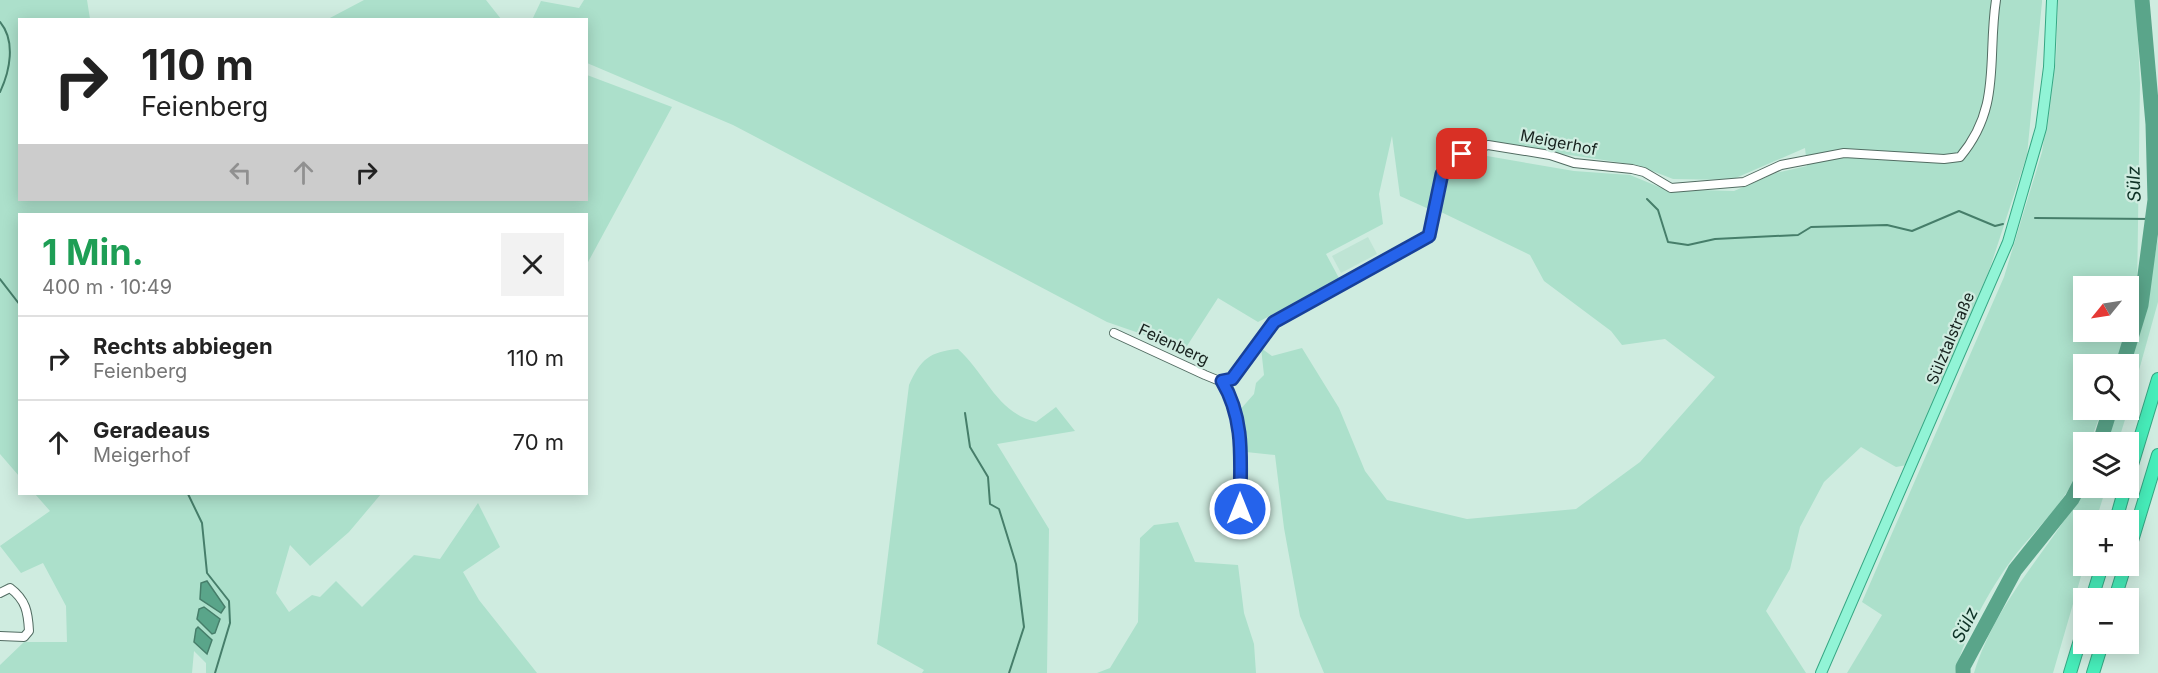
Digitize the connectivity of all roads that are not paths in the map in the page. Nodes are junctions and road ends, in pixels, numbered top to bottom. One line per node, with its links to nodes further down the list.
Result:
1 (1996, 0): 3 (street, Meigerhof)
2 (2052, 0): 15 (main road, Sülztalstraße)
3 (1274, 322): 6 (street, Feienberg)
4 (1114, 333): 6 (street, Feienberg)
5 (2158, 379): 7 (highway)
6 (1222, 381): 9 (street, Feienberg)
7 (2139, 441)
8 (2158, 455): 10 (highway)
9 (1240, 509)
10 (2139, 518)
11 (0, 593): 12 (street)
12 (0, 636)
13 (2076, 654): 16 (highway)
14 (2099, 654): 17 (highway)
15 (1821, 673)
16 (2070, 673)
17 (2093, 673)

